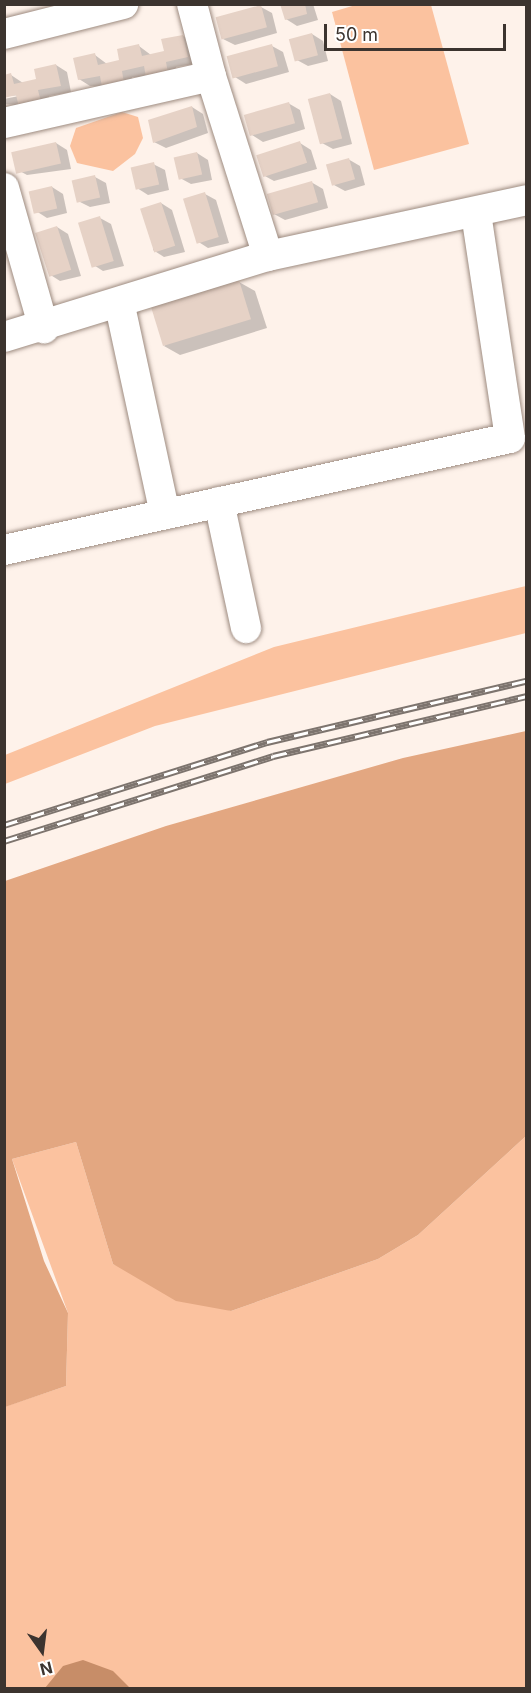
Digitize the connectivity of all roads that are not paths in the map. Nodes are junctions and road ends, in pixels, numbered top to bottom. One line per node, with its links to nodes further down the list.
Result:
1 (123, 4): 3 (lane)
2 (192, 4): 5 (lane)
3 (50, 14): 4 (lane)
4 (5, 34)
5 (211, 76): 6 (lane); 10 (lane)
6 (4, 123)
7 (4, 188): 12 (lane)
8 (526, 201): 9 (lane)
9 (476, 213): 10 (lane); 14 (lane)
10 (268, 256): 11 (lane)
11 (120, 306): 12 (lane); 15 (lane)
12 (44, 328): 13 (lane)
13 (4, 338)
14 (219, 502): 15 (lane); 17 (lane)
15 (165, 514): 16 (lane)
16 (4, 550)
17 (246, 628)

